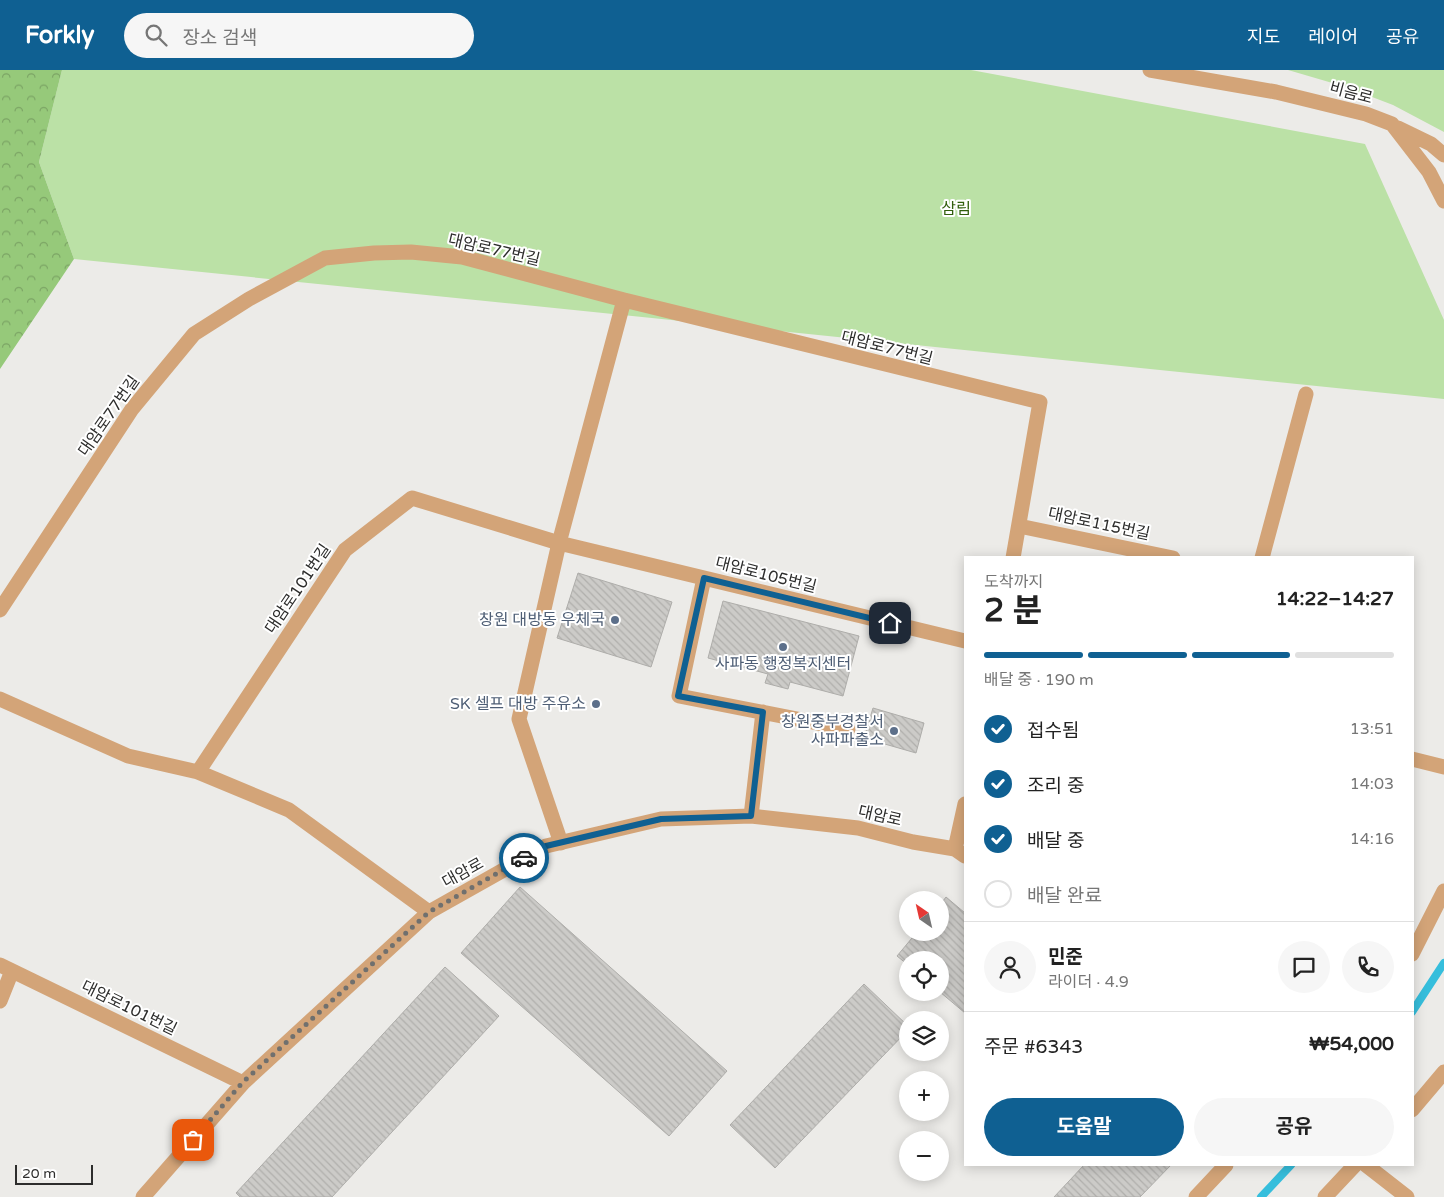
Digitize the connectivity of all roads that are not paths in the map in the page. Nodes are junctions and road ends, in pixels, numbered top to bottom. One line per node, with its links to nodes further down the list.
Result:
1 (1150, 70): 2 (street, 비음로)
2 (1392, 124): 3 (street, 비음로); 4 (street)
3 (1444, 154)
4 (1444, 201)
5 (624, 300): 7 (street, 대암로77번길); 8 (street); 13 (street, 대암로77번길)
6 (1306, 394): 11 (street)
7 (1018, 526): 9 (street); 10 (street, 대암로115번길)
8 (559, 543): 12 (street, 대암로105번길); 20 (street, 대암로101번길); 23 (street)
9 (1013, 556)
10 (1163, 556)
11 (1263, 556)
12 (704, 578): 14 (street, 대암로105번길); 16 (street)
13 (0, 610)
14 (964, 641)
15 (0, 699): 20 (street)
16 (763, 712): 17 (street); 22 (street)
17 (848, 729)
18 (1414, 760): 19 (street)
19 (1444, 767)
20 (198, 772): 26 (street)
21 (964, 814): 24 (street)
22 (751, 816): 23 (street, 대암로); 24 (street, 대암로)
23 (561, 843): 26 (street, 대암로)
24 (960, 852)
25 (1444, 891): 27 (street)
26 (429, 912): 31 (street, 대암로)
27 (1414, 950)
28 (6, 968): 29 (street); 31 (street, 대암로101번길)
29 (0, 1001)
30 (1444, 1072): 32 (street)
31 (242, 1083): 36 (street, 대암로)
32 (1414, 1108)
33 (1225, 1166): 37 (street)
34 (1354, 1166): 38 (street)
35 (1367, 1166): 39 (street)
36 (143, 1197)
37 (1196, 1197)
38 (1325, 1197)
39 (1407, 1197)

